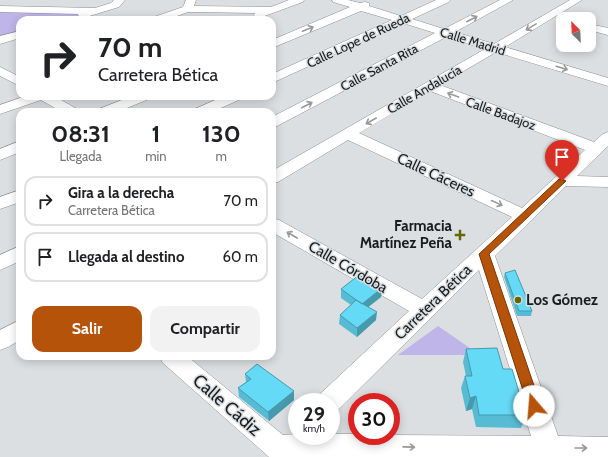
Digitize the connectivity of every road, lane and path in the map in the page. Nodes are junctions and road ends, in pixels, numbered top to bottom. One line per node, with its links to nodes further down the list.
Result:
1 (120, 0): 12 (street)
2 (299, 0): 11 (street)
3 (337, 0): 9 (street, Calle Madrid)
4 (378, 0): 9 (street)
5 (445, 0): 18 (street, Calle Lope de Rueda)
6 (508, 0): 20 (street, Calle Santa Rita, one-way to 6)
7 (577, 0): 16 (street, Calle Andalucía)
8 (189, 5): 11 (street); 14 (street)
9 (362, 7): 18 (street, Calle Madrid); 24 (street, one-way to 9)
10 (0, 9): 12 (street)
11 (271, 10): 15 (street)
12 (96, 11): 13 (street)
13 (80, 16)
14 (164, 16)
15 (255, 16)
16 (549, 16): 17 (street); 25 (street, Calle Andalucía, one-way to 25)
17 (556, 18)
18 (403, 20): 20 (street, Calle Madrid); 28 (street, Calle Lope de Rueda)
19 (596, 29): 21 (street)
20 (445, 32): 25 (street, Calle Madrid); 40 (street, Calle Santa Rita, one-way to 20)
21 (608, 32)
22 (16, 35): 23 (street)
23 (0, 40)
24 (276, 42)
25 (496, 48): 30 (street, Calle Madrid, one-way to 30); 31 (street, Calle Andalucía)
26 (16, 66): 27 (street)
27 (1, 71): 29 (street)
28 (276, 77)
29 (16, 80)
30 (608, 82)
31 (429, 86): 41 (street, Calle Andalucía, one-way to 41); 42 (street, Calle Badajoz, one-way to 31)
32 (28, 100): 39 (street)
33 (51, 100): 36 (street)
34 (134, 100): 37 (street)
35 (227, 100): 38 (street)
36 (65, 108)
37 (114, 108)
38 (209, 108)
39 (0, 110)
40 (276, 121)
41 (348, 134): 45 (street, Calle Andalucía); 50 (street, Calle Cáceres, one-way to 50)
42 (601, 142): 46 (street, Carretera Bética)
43 (16, 148): 44 (street)
44 (0, 154)
45 (276, 176)
46 (562, 181): 47 (street); 50 (street, Carretera Bética)
47 (608, 182)
48 (16, 197): 49 (street)
49 (0, 204)
50 (524, 216): 52 (street, Carretera Bética)
51 (276, 226): 55 (street, Calle Córdoba, one-way to 51)
52 (484, 254): 55 (street, Carretera Bética); 62 (street)
53 (16, 255): 54 (street)
54 (0, 263)
55 (424, 310): 59 (street, Carretera Bética)
56 (16, 331): 57 (street)
57 (0, 341)
58 (176, 360): 60 (street, Calle Cádiz)
59 (338, 393)
60 (286, 449): 62 (street, one-way to 62)
61 (608, 449): 62 (street, one-way to 61)
62 (550, 453)

